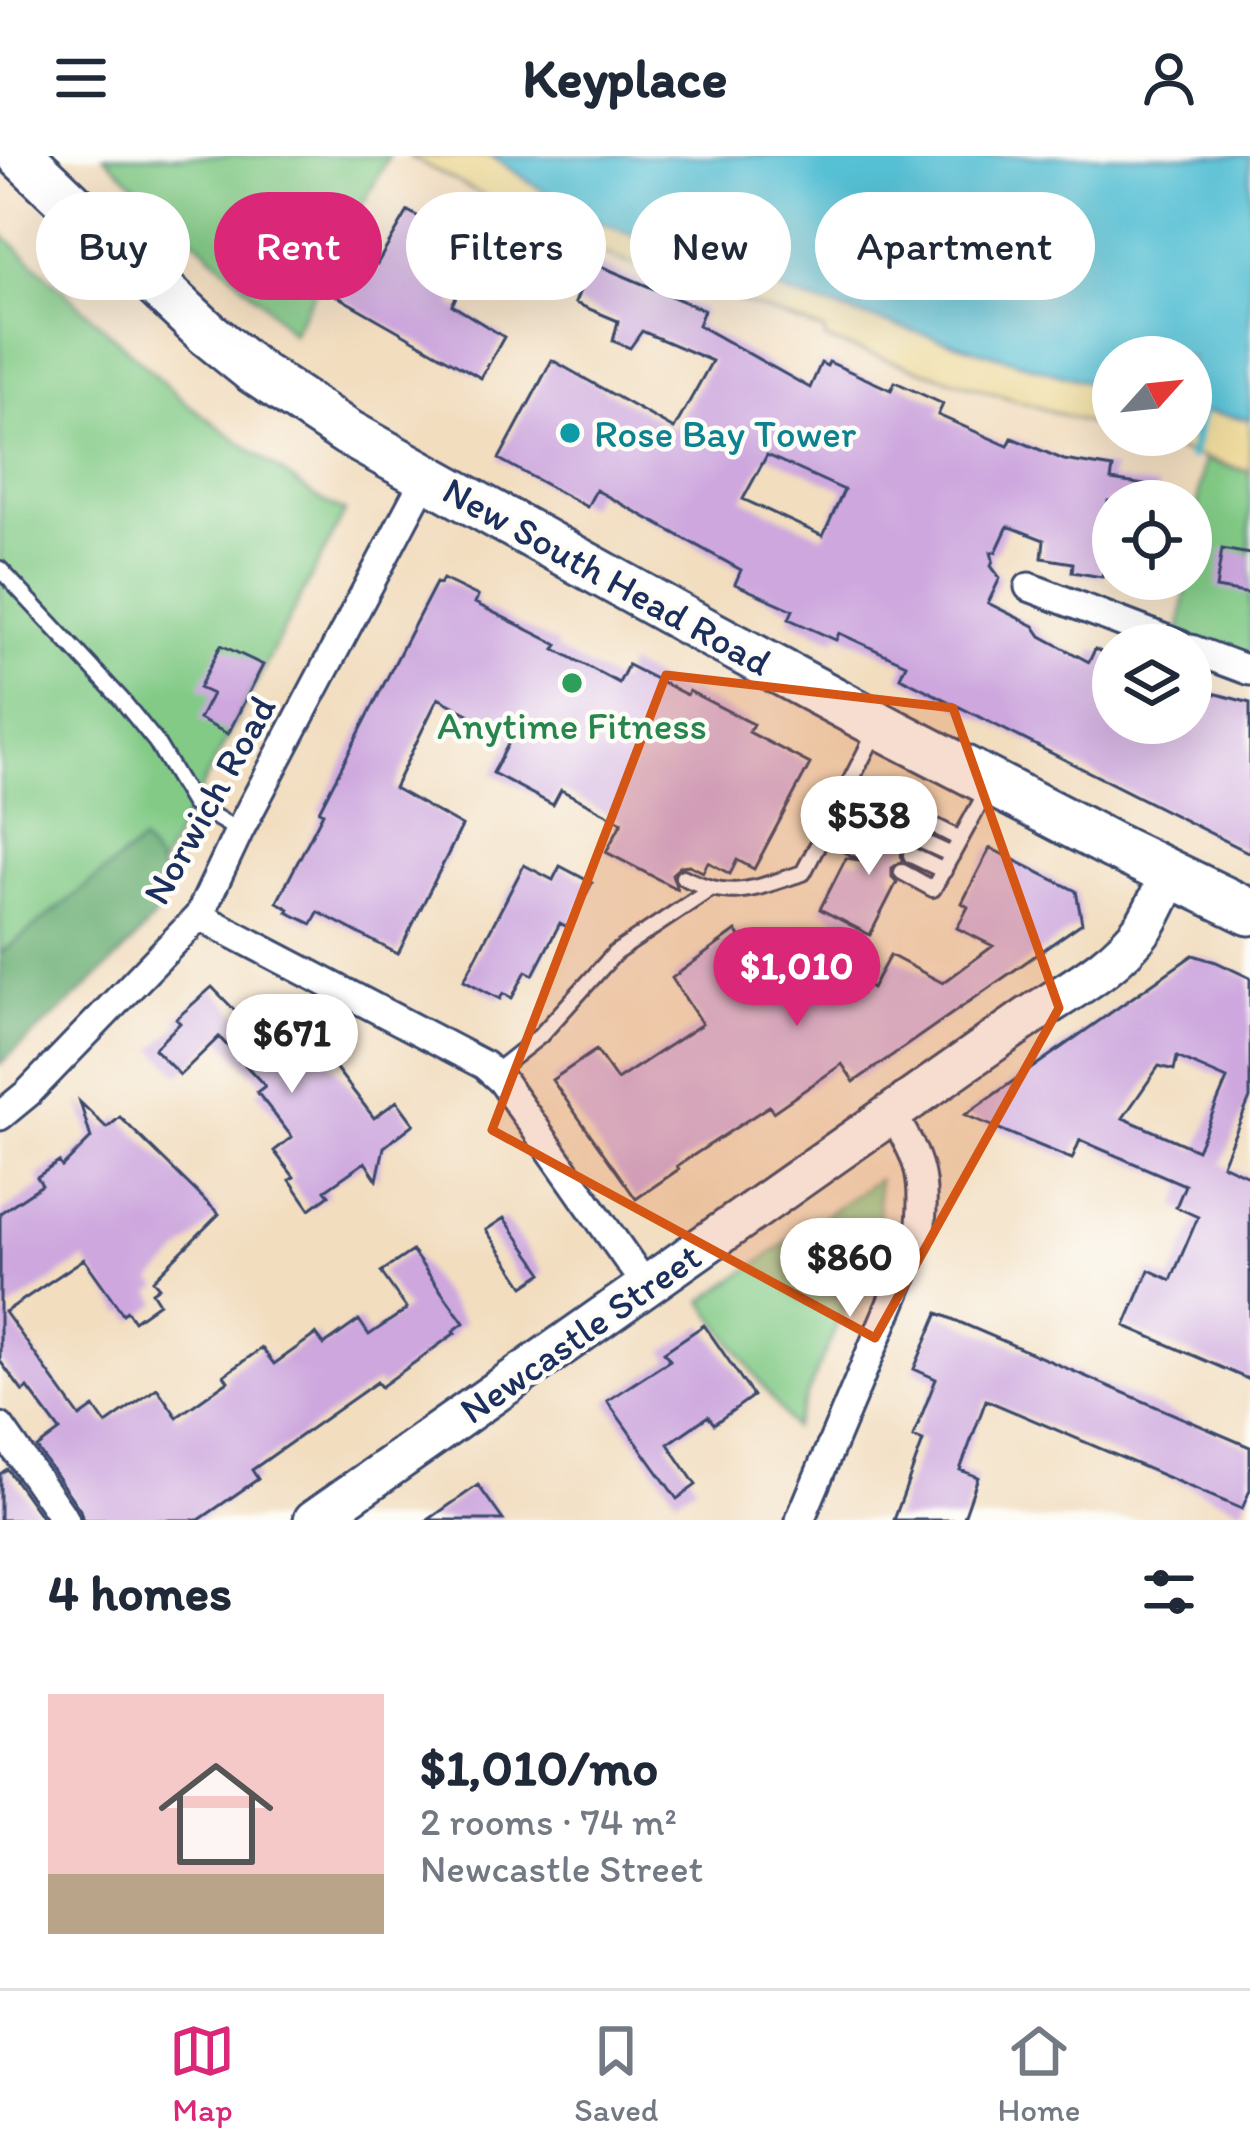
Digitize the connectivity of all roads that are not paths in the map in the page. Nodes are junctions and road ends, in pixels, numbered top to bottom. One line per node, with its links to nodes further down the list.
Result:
1 (45, 171): 2 (main road, New South Head Road)
2 (426, 477): 8 (main road, New South Head Road); 13 (street, Norwich Road)
3 (0, 569): 13 (lane)
4 (1029, 587): 5 (street)
5 (1126, 624)
6 (1212, 657): 7 (street)
7 (1250, 671)
8 (879, 725): 9 (main road, New South Head Road); 10 (lane)
9 (992, 782): 15 (lane); 20 (main road, New South Head Road)
10 (850, 783): 11 (lane); 15 (lane)
11 (838, 807): 12 (lane); 14 (lane)
12 (869, 824)
13 (239, 830): 24 (street, Norwich Road)
14 (824, 832): 16 (lane); 22 (lane)
15 (960, 839): 17 (lane)
16 (856, 849)
17 (952, 855): 18 (lane); 18 (lane)
18 (944, 871): 19 (lane)
19 (902, 872)
20 (1171, 873): 23 (main road, New South Head Road); 26 (street, Newcastle Street)
21 (683, 877): 22 (lane)
22 (709, 890): 25 (lane)
23 (1250, 912)
24 (199, 916): 25 (street); 27 (street, Norwich Road)
25 (493, 1073): 28 (street)
26 (892, 1114): 28 (street, Newcastle Street); 32 (street)
27 (0, 1116)
28 (646, 1286): 31 (street, Newcastle Street)
29 (0, 1427): 30 (street)
30 (65, 1520)
31 (314, 1520)
32 (800, 1520)

